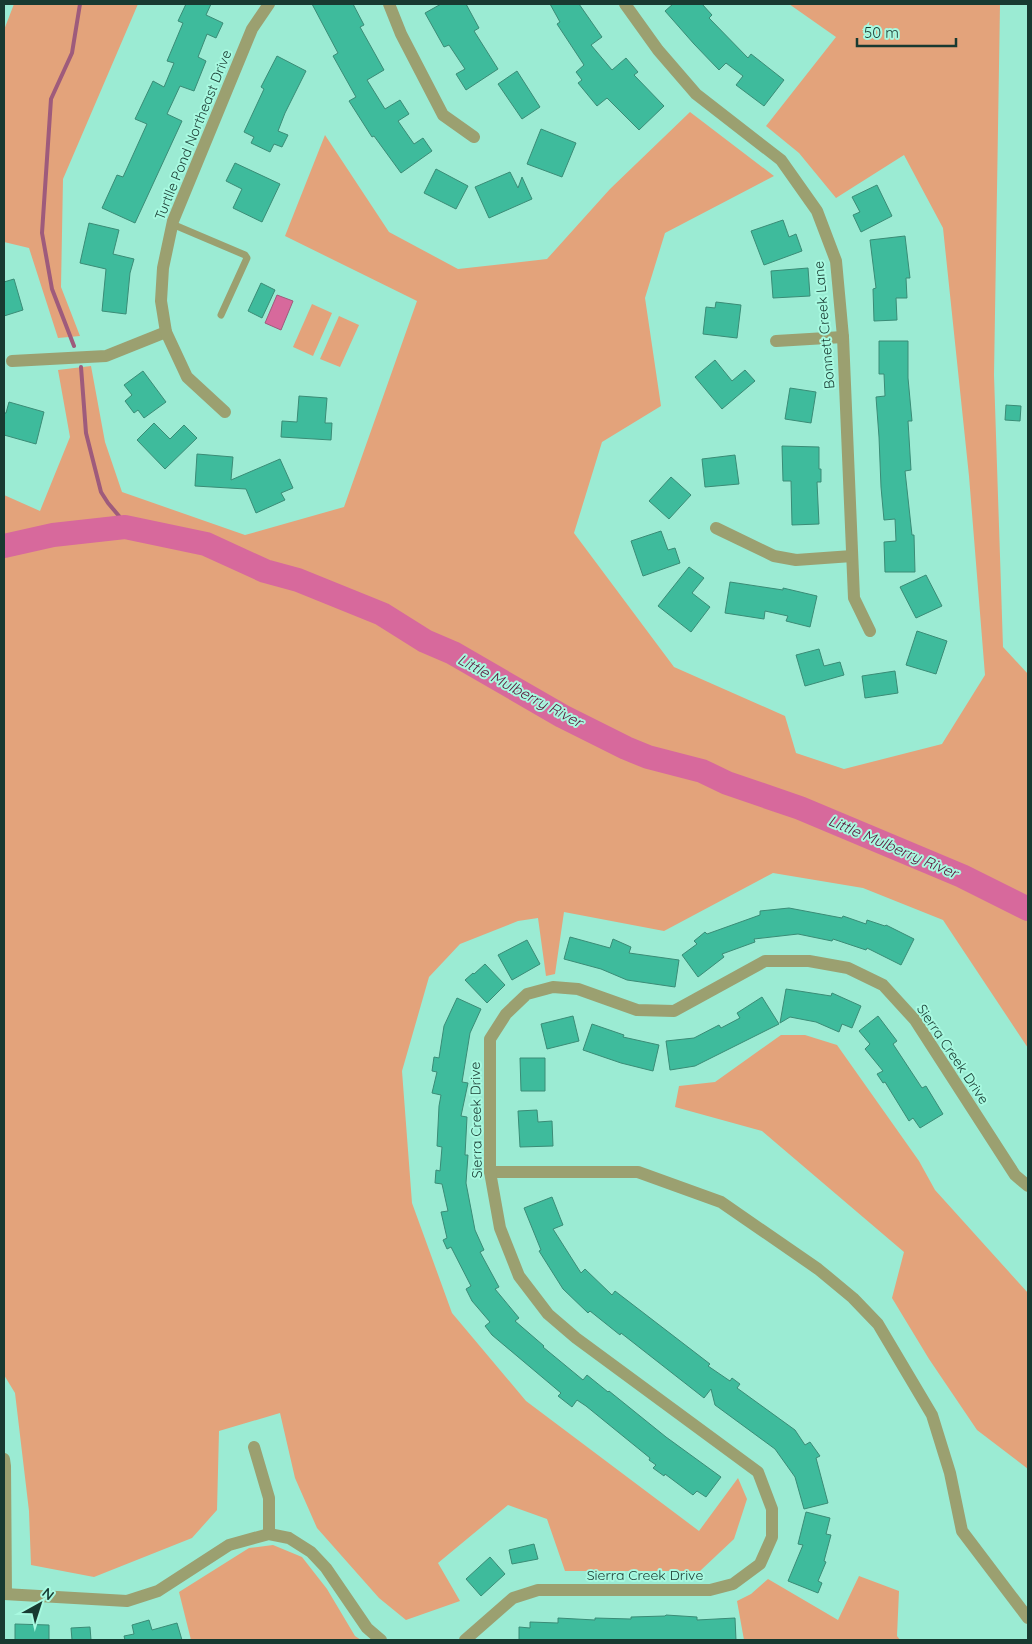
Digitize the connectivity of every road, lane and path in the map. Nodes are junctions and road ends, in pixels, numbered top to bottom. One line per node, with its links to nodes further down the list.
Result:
1 (269, 4): 5 (street, Turtlle Pond Northeast Drive)
2 (389, 4): 4 (street)
3 (625, 4): 8 (street, Bonnett Creek Lane)
4 (474, 137)
5 (172, 224): 6 (lane); 7 (street, Turtlle Pond Northeast Drive)
6 (221, 315)
7 (166, 332): 10 (street); 11 (street, Turtlle Pond Northeast Drive)
8 (843, 336): 9 (street); 13 (street, Bonnett Creek Lane)
9 (776, 341)
10 (12, 361)
11 (225, 412)
12 (716, 528): 13 (street)
13 (852, 556): 14 (street, Bonnett Creek Lane)
14 (870, 631)
15 (490, 1172): 16 (street, Sierra Creek Drive); 21 (street); 23 (street, Sierra Creek Drive)
16 (1028, 1186)
17 (254, 1447): 19 (street)
18 (4, 1459): 20 (street)
19 (269, 1534): 20 (street); 22 (street)
20 (5, 1594)
21 (1028, 1618)
22 (381, 1640)
23 (465, 1640)

